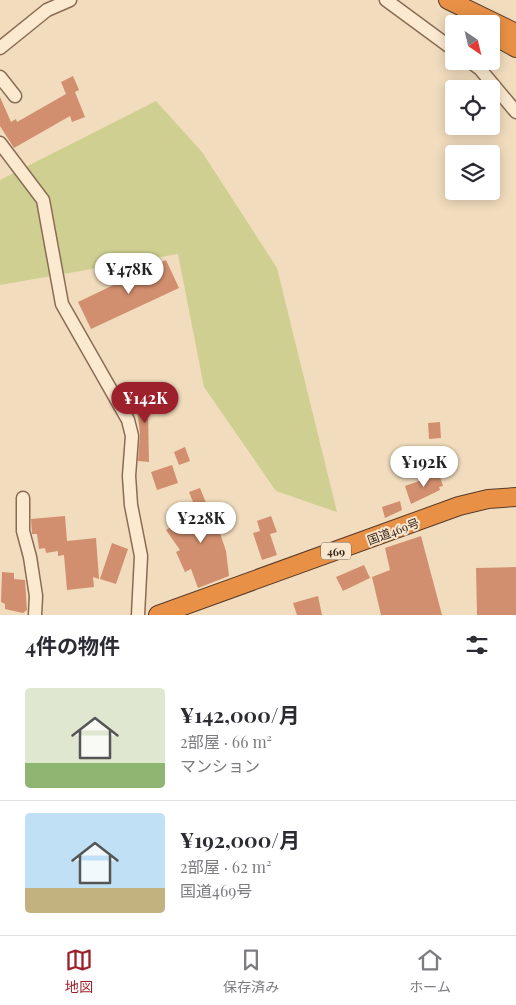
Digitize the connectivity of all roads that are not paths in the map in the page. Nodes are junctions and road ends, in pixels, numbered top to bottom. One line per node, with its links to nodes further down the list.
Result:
1 (70, 0): 5 (street)
2 (386, 0): 9 (street)
3 (434, 0): 6 (highway)
4 (448, 0): 7 (highway)
5 (44, 5): 10 (street)
6 (459, 15)
7 (516, 33)
8 (500, 39): 11 (highway)
9 (445, 43)
10 (0, 48)
11 (516, 48)
12 (481, 70): 15 (street)
13 (0, 77): 14 (street)
14 (15, 96)
15 (516, 112)
16 (0, 143): 20 (street)
17 (516, 497): 21 (highway, 国道469号 / 469)
18 (23, 498): 19 (street)
19 (35, 615)
20 (138, 615)
21 (158, 615)

